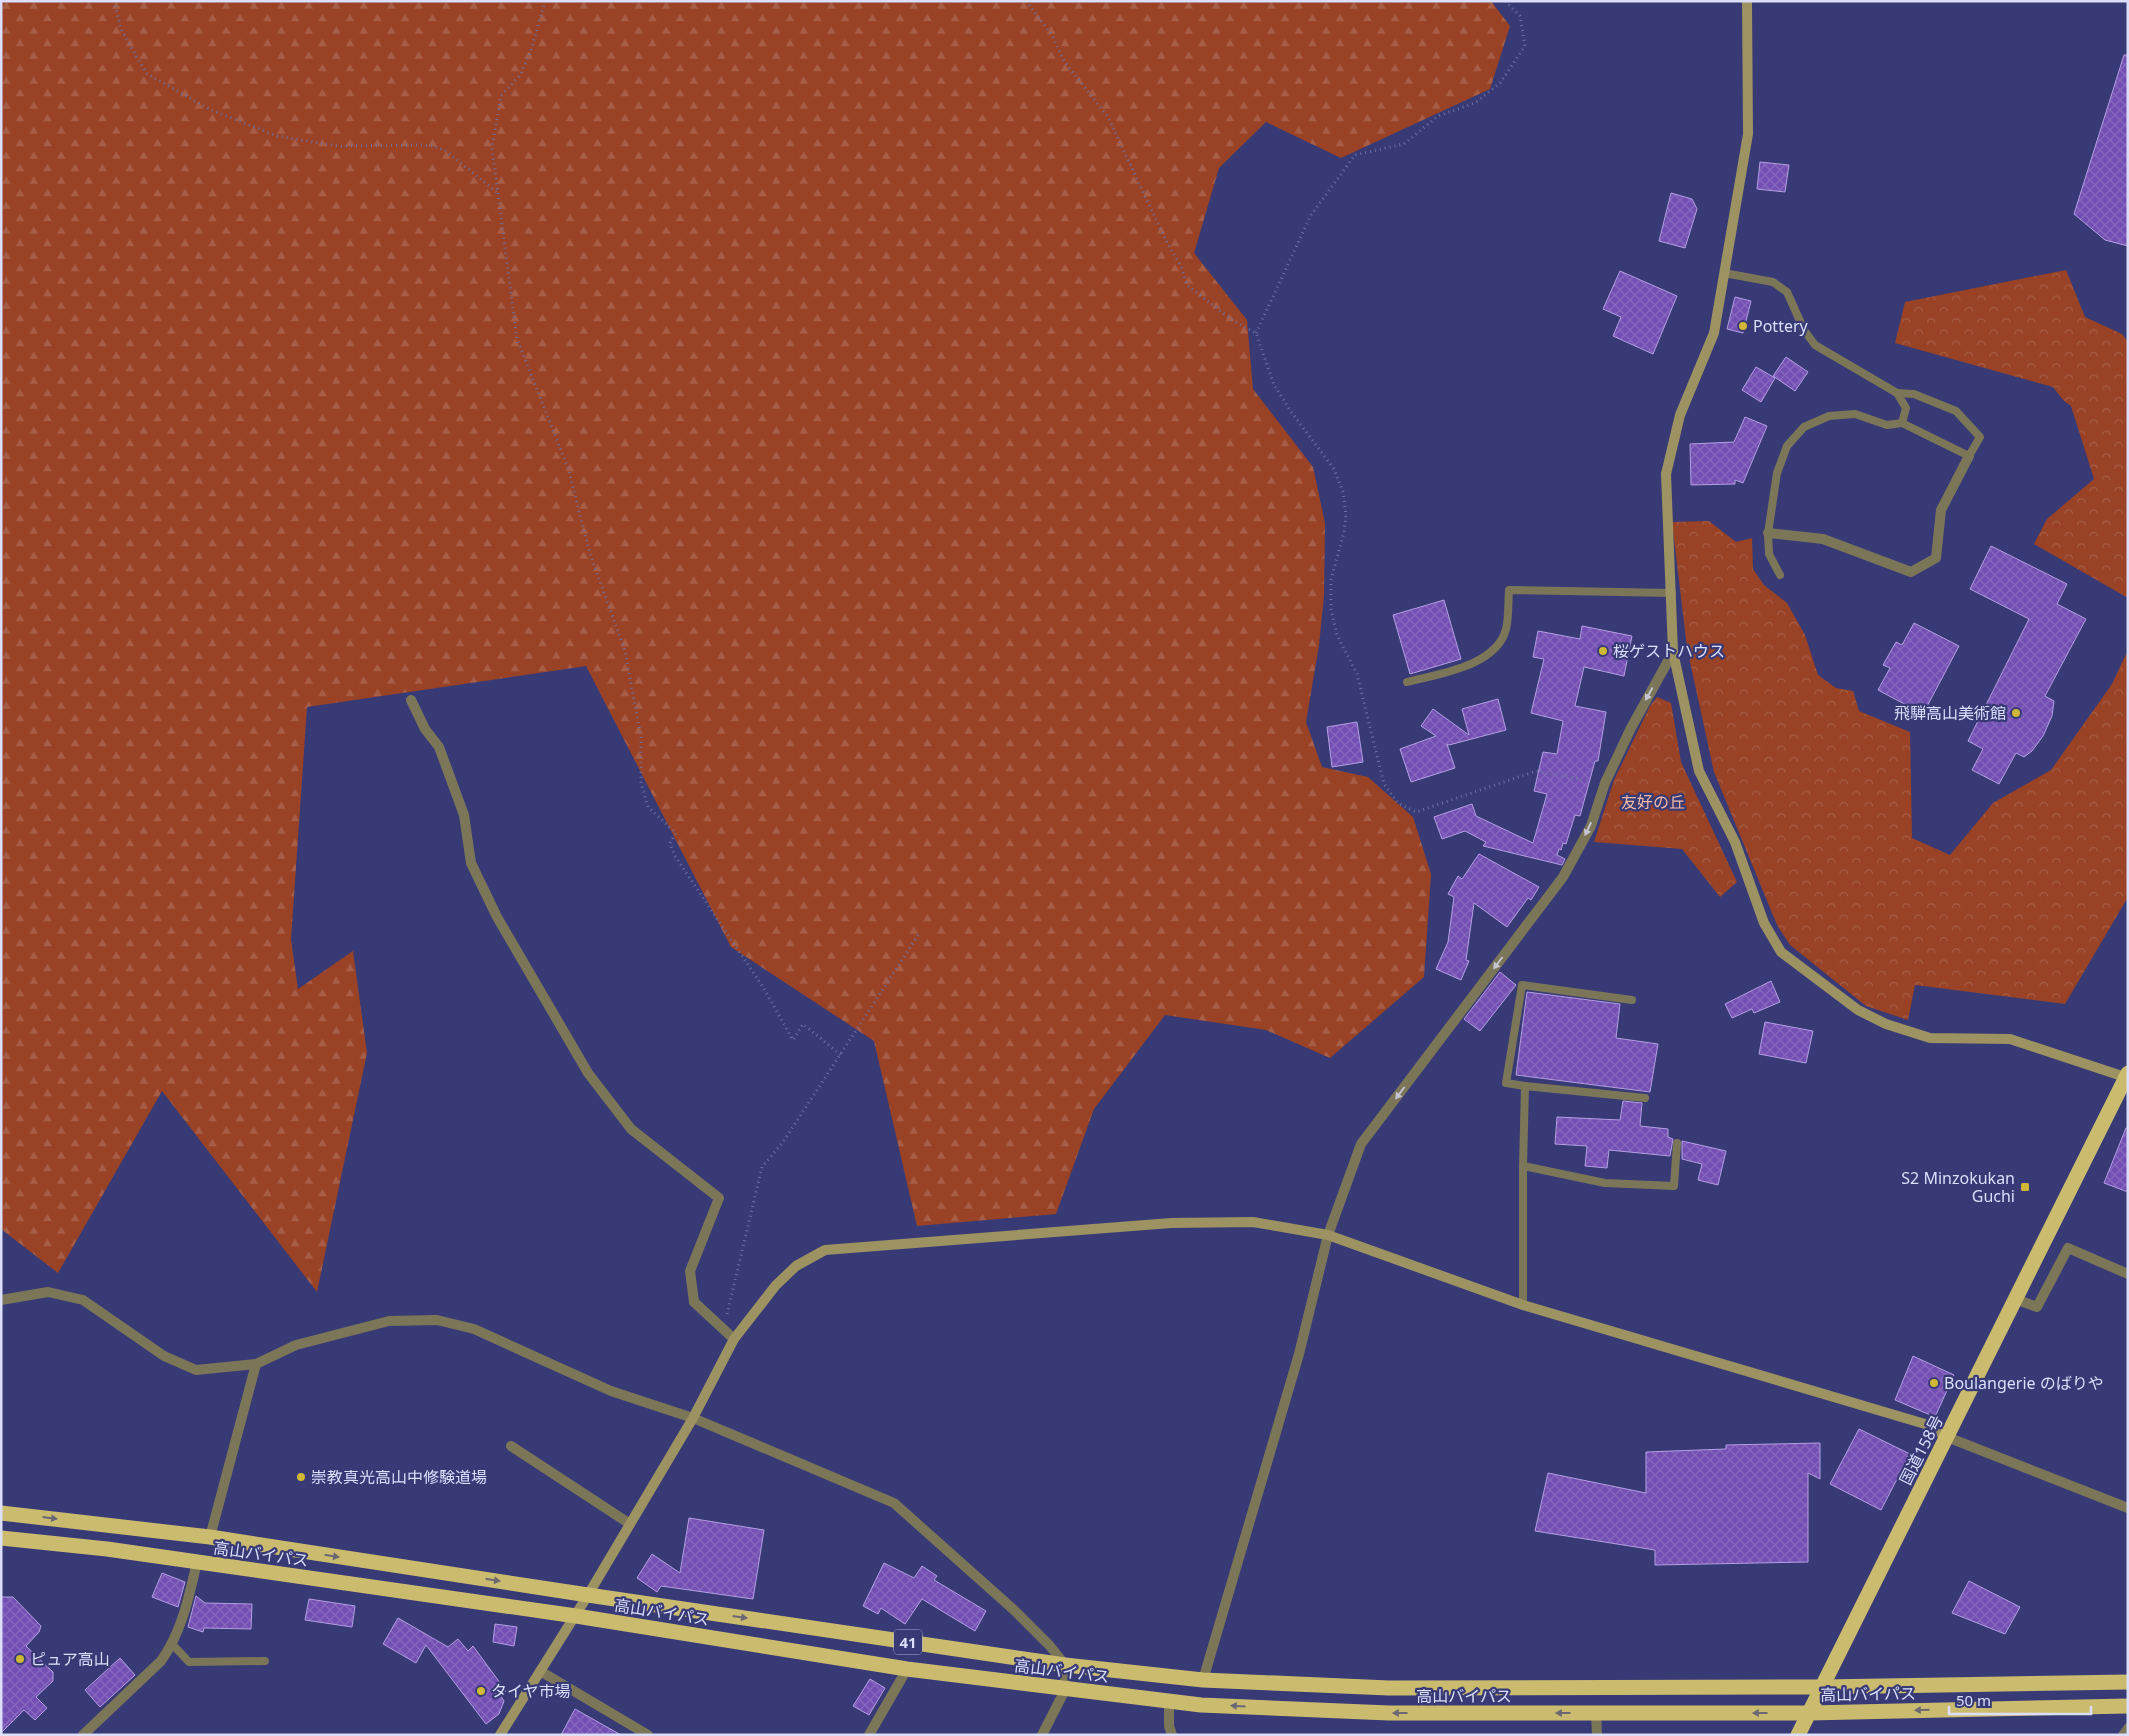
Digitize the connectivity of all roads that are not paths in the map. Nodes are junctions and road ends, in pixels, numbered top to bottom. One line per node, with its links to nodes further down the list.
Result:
1 (1747, 1): 2 (street)
2 (1724, 273): 3 (lane); 8 (street)
3 (1897, 393): 4 (lane); 5 (lane)
4 (1902, 422): 5 (lane); 6 (lane)
5 (1969, 456): 6 (street)
6 (1768, 533): 7 (lane)
7 (1780, 574)
8 (1672, 593): 9 (street); 10 (lane)
9 (1673, 652): 13 (street); 18 (street, one-way to 18)
10 (1407, 682)
11 (411, 700): 23 (street)
12 (1632, 1000): 14 (lane)
13 (2127, 1075): 20 (highway, 国道158号)
14 (1525, 1086): 15 (lane); 17 (lane)
15 (1645, 1098)
16 (1677, 1143): 17 (lane)
17 (1522, 1166): 22 (lane)
18 (1328, 1235): 22 (street); 23 (street); 41 (street)
19 (2128, 1274): 20 (street)
20 (2015, 1299): 26 (highway, 国道158号)
21 (1, 1300): 24 (street)
22 (1523, 1305): 26 (street)
23 (734, 1339): 25 (street)
24 (256, 1364): 25 (street); 31 (street)
25 (693, 1418): 30 (street); 38 (street)
26 (1947, 1437): 28 (street); 43 (highway, 国道158号)
27 (511, 1446): 30 (street)
28 (2128, 1508)
29 (1, 1513): 31 (highway, 高山バイパス / 41, one-way to 31)
30 (630, 1524): 34 (street)
31 (210, 1537): 34 (highway, 高山バイパス / 41, one-way to 34)
32 (1, 1538): 33 (highway, 高山バイパス / 41)
33 (198, 1562): 35 (highway, 高山バイパス / 41); 36 (street)
34 (588, 1595): 35 (street); 38 (highway, 高山バイパス / 41, one-way to 38)
35 (576, 1616): 39 (highway, 高山バイパス / 41); 40 (street)
36 (172, 1644): 37 (lane); 50 (street)
37 (264, 1661)
38 (1065, 1664): 41 (highway, 高山バイパス / 41); 44 (street)
39 (907, 1669): 44 (highway, 高山バイパス / 41); 53 (street)
40 (540, 1671): 51 (street); 52 (street)
41 (1203, 1680): 43 (highway, 高山バイパス / 41)
42 (2128, 1682): 43 (highway, 高山バイパス / 41)
43 (1822, 1687): 48 (highway, 国道158号)
44 (1065, 1690): 45 (highway, 高山バイパス / 41); 54 (street)
45 (1168, 1702): 47 (highway, 高山バイパス / 41, one-way to 45); 55 (street)
46 (2128, 1706): 48 (highway, 高山バイパス / 41, one-way to 48)
47 (1596, 1713): 48 (highway, 高山バイパス / 41, one-way to 47); 56 (street)
48 (1809, 1713): 57 (highway, 国道158号)
49 (2128, 1727): 58 (lane)
50 (82, 1735)
51 (500, 1735)
52 (648, 1735)
53 (869, 1735)
54 (1042, 1735)
55 (1172, 1735)
56 (1597, 1735)
57 (1798, 1735)
58 (2122, 1735)

